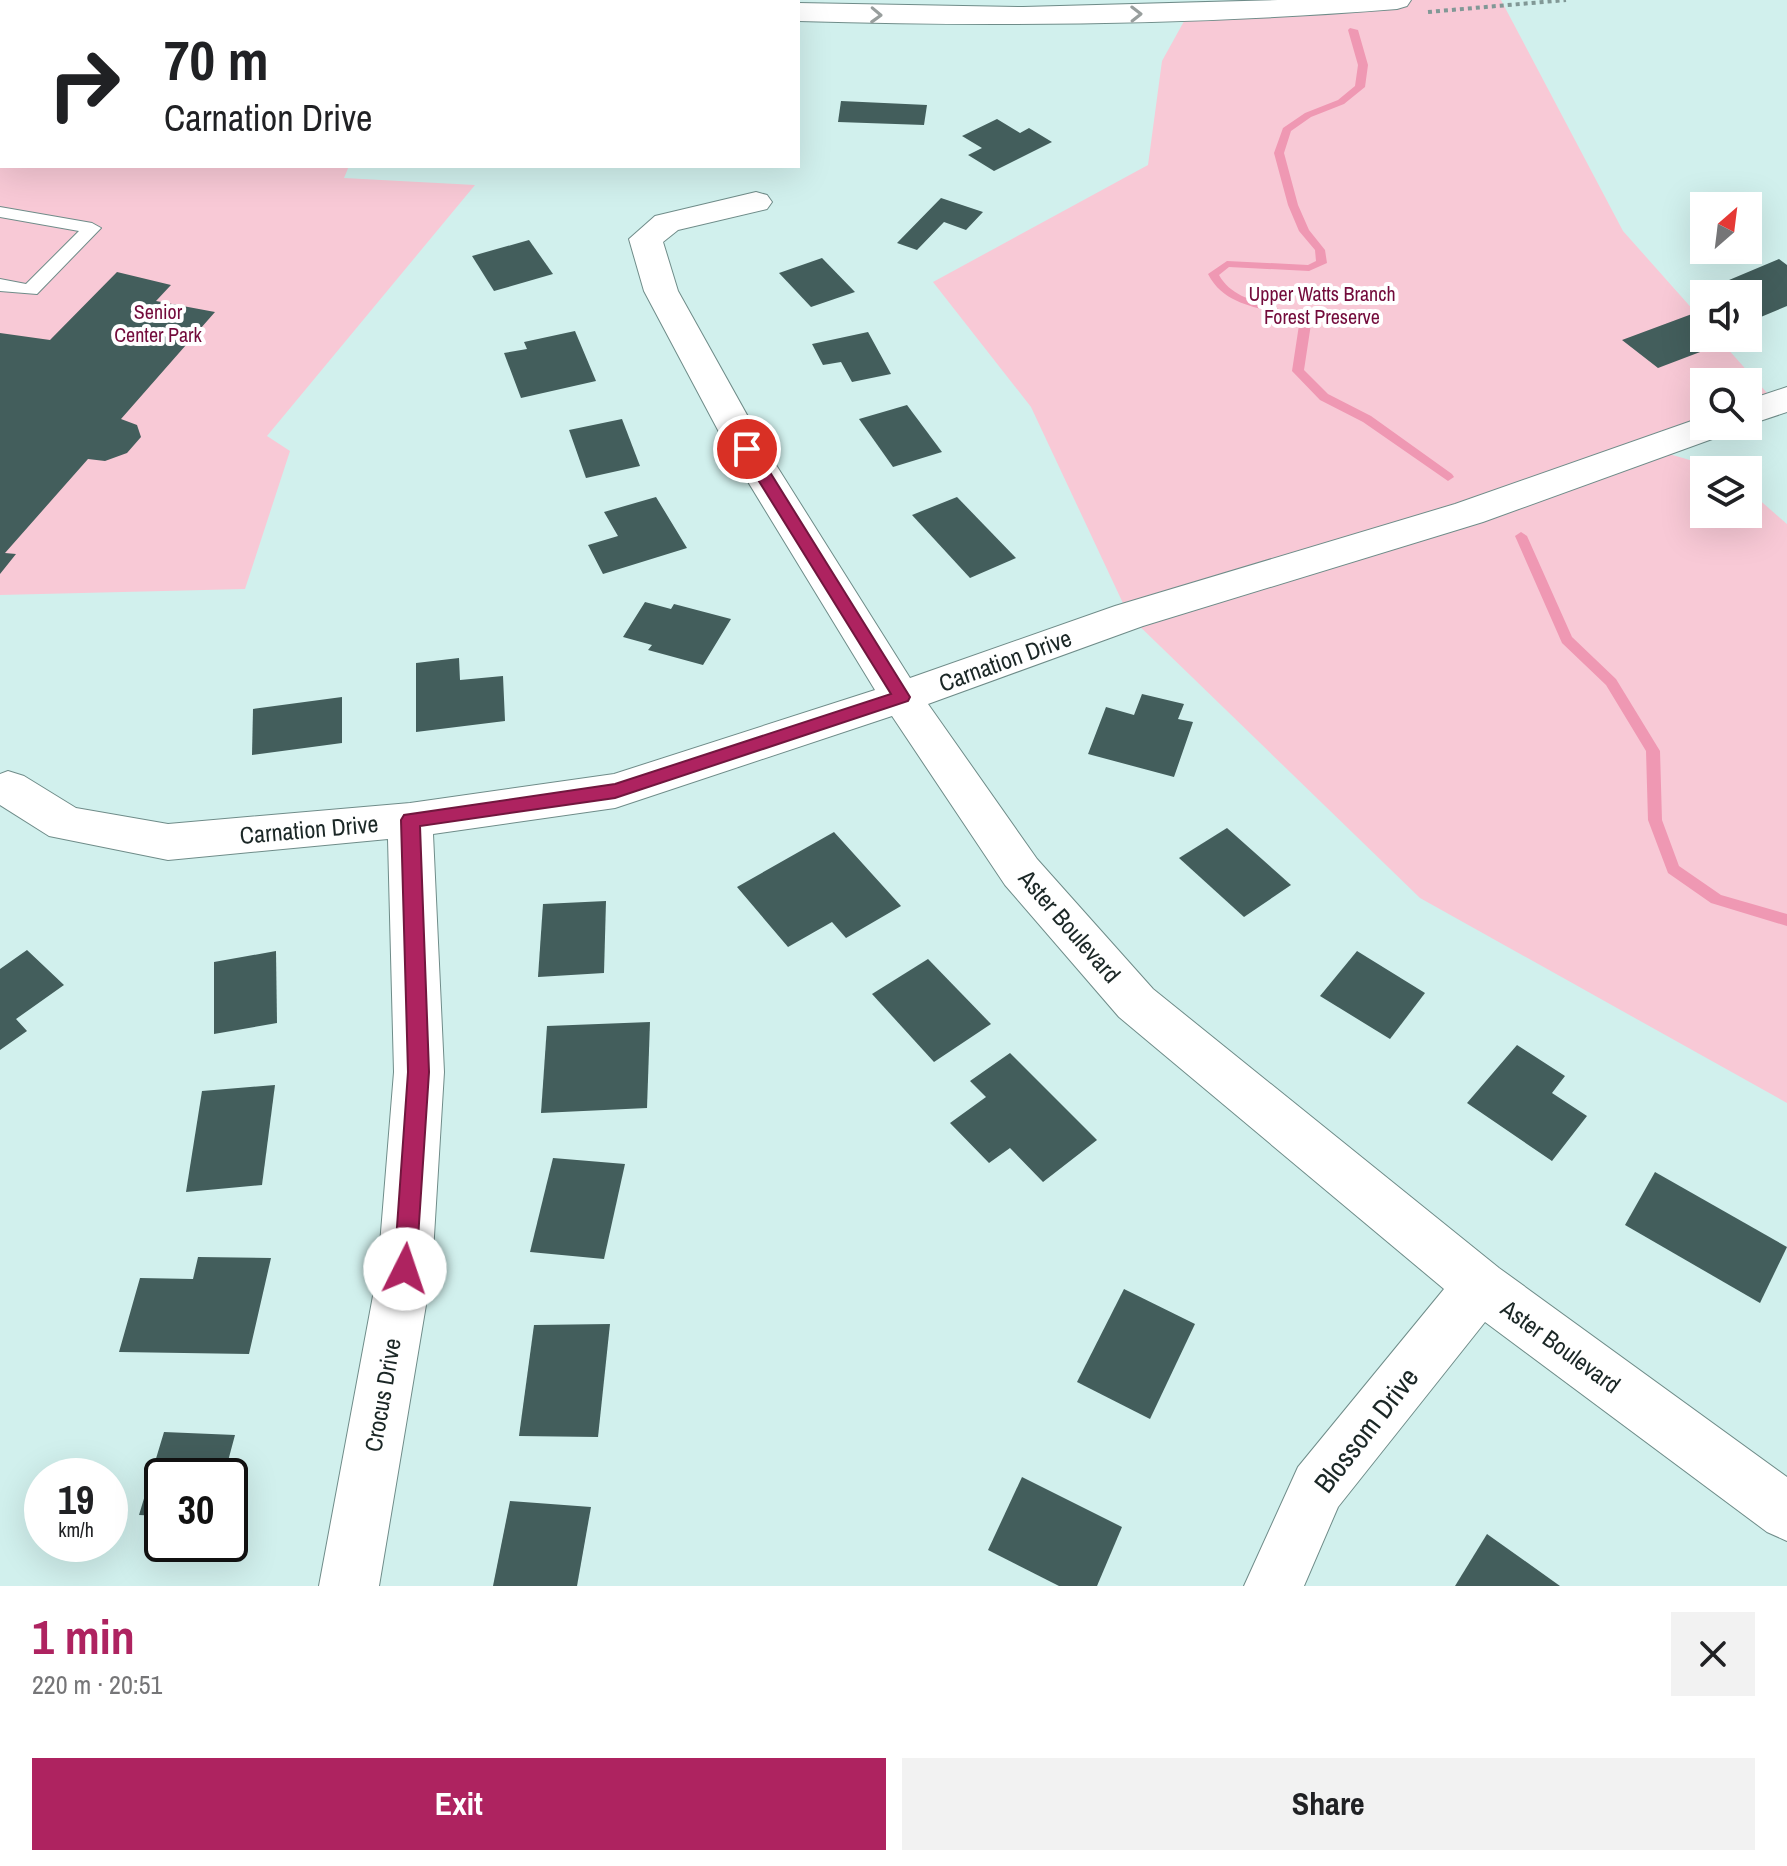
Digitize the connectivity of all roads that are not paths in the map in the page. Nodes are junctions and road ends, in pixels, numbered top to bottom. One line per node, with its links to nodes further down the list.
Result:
1 (1397, 0): 2 (street, one-way to 1)
2 (800, 12)
3 (756, 202): 9 (street, Aster Boulevard)
4 (0, 212): 5 (lane)
5 (0, 285)
6 (1787, 399): 7 (street)
7 (1762, 408)
8 (1690, 434): 9 (street, Carnation Drive)
9 (901, 697): 11 (street, Carnation Drive); 12 (street, Aster Boulevard)
10 (3, 782): 11 (street, Carnation Drive)
11 (410, 820): 14 (street, Crocus Drive)
12 (1480, 1286): 13 (street, Aster Boulevard); 15 (street, Blossom Drive)
13 (1787, 1512)
14 (349, 1586)
15 (1274, 1586)

